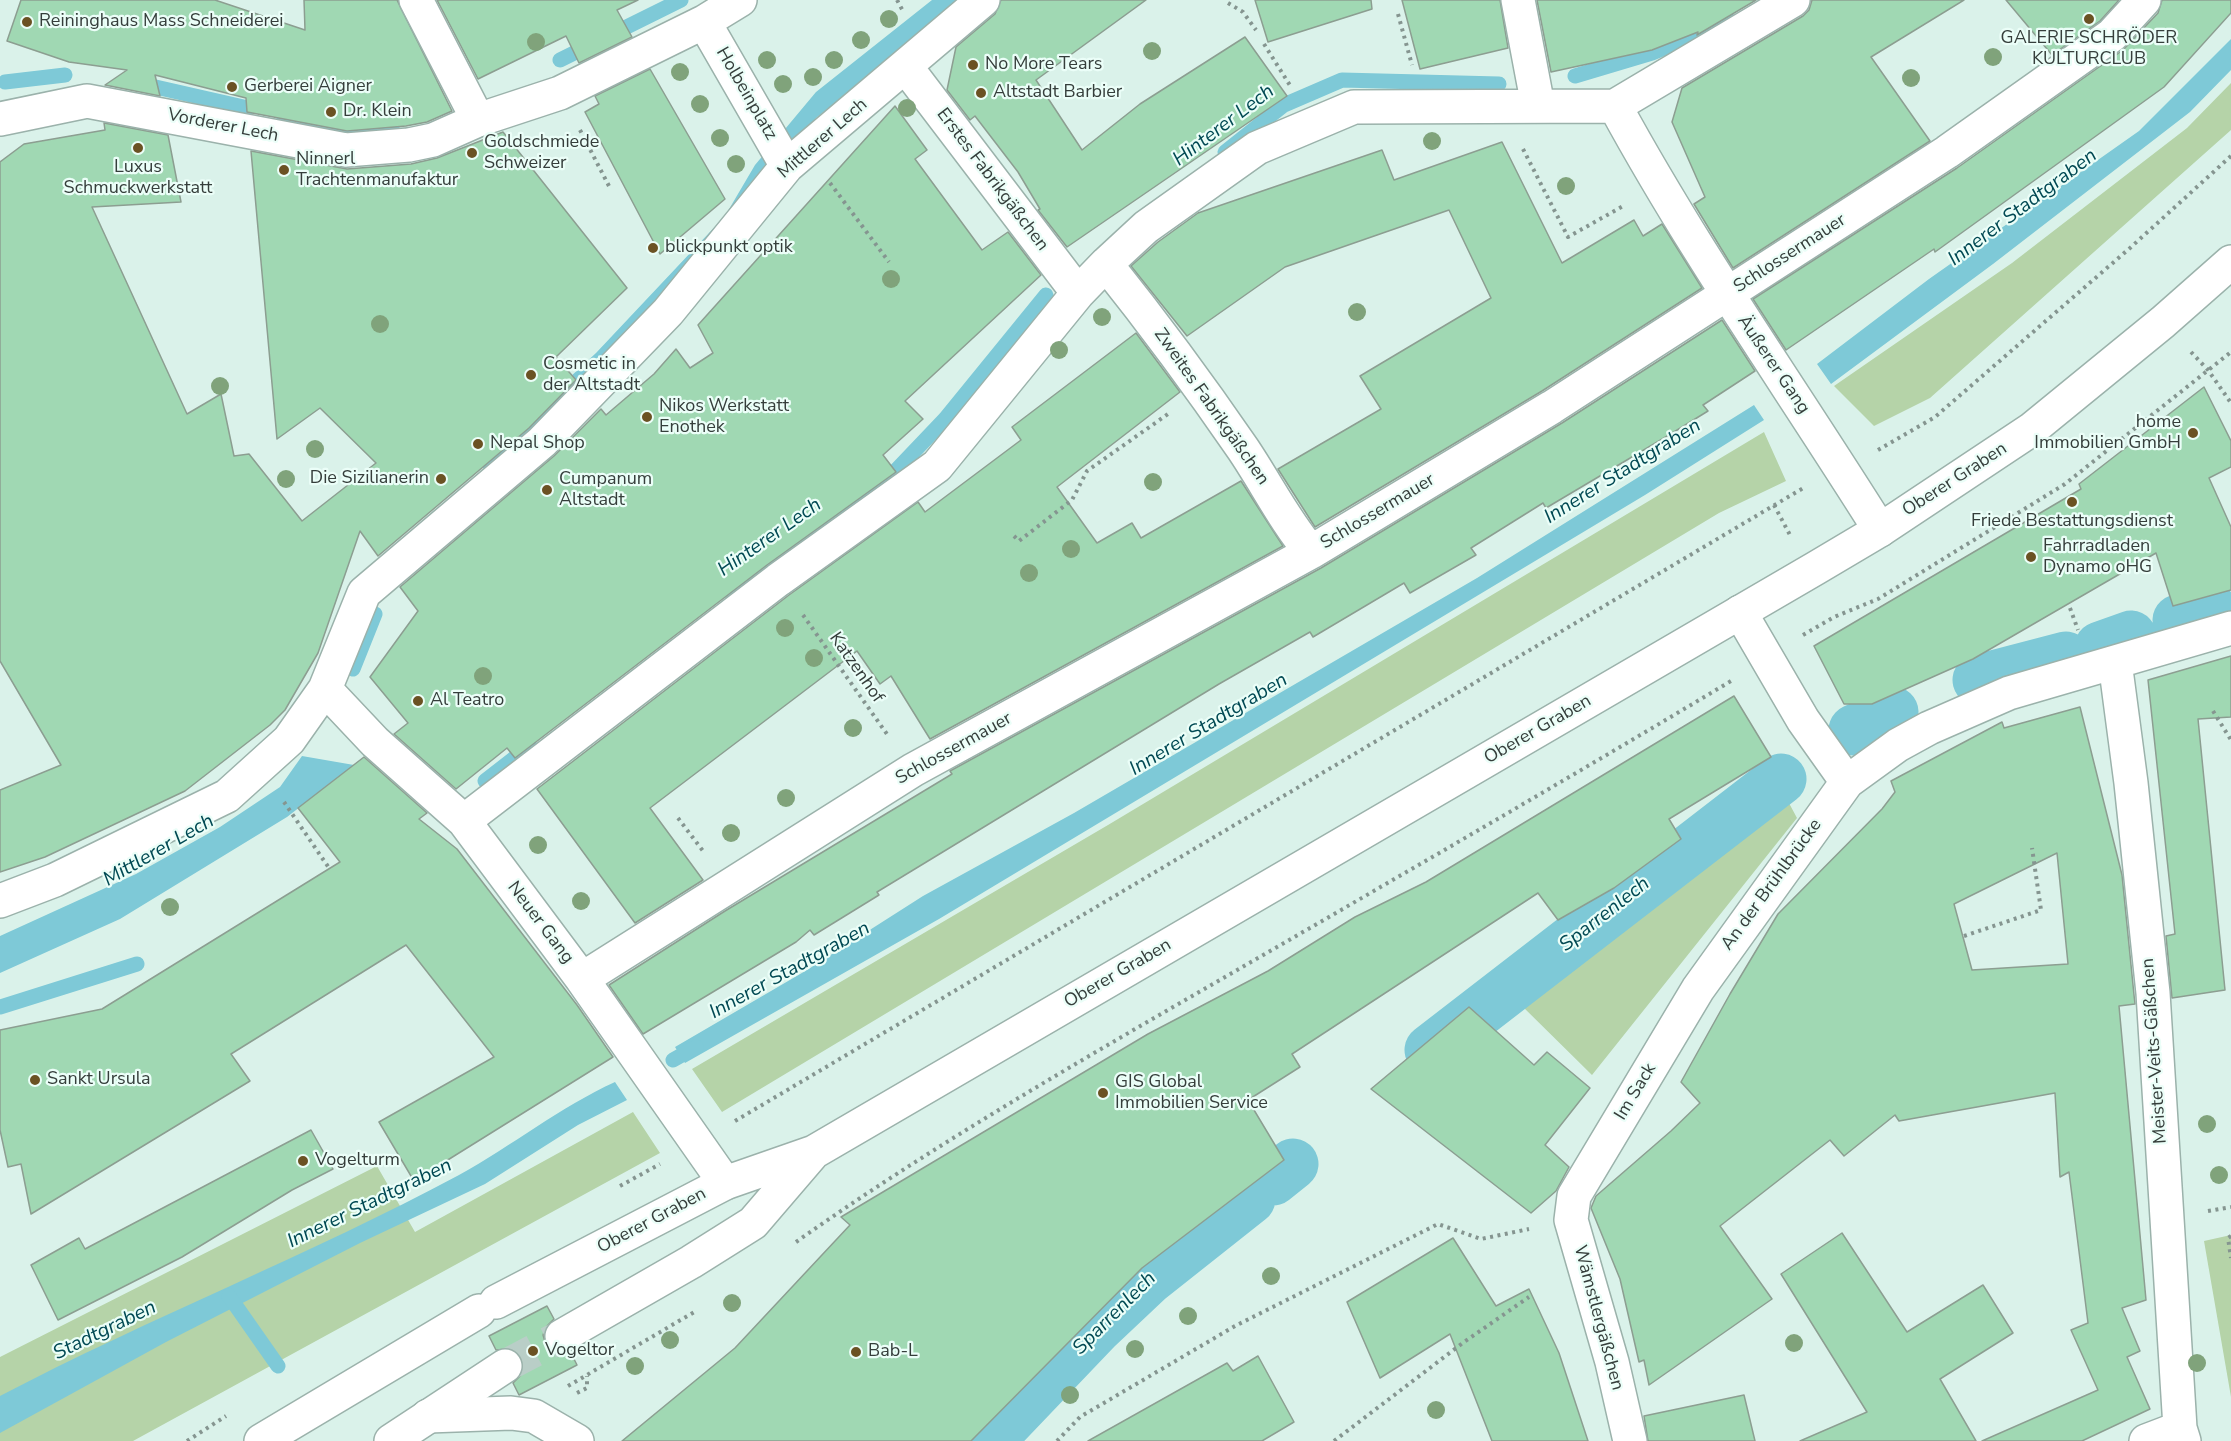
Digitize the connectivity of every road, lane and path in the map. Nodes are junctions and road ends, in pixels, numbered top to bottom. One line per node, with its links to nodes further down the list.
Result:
1 (416, 0): 20 (street)
2 (740, 0): 9 (street, Vorderer Lech)
3 (983, 0): 12 (street, Mittlerer Lech)
4 (1518, 0): 17 (street)
5 (1793, 0): 18 (street)
6 (2144, 0): 29 (street, Schlossermauer)
7 (1228, 3): 10 (path)
8 (1398, 14): 13 (path)
9 (704, 22): 15 (street, Vorderer Lech); 22 (street, Holbeinplatz)
10 (1256, 30)
11 (1264, 44): 14 (path)
12 (906, 68): 22 (street, Mittlerer Lech); 28 (street, Erstes Fabrikgäßchen)
13 (1414, 75)
14 (1294, 92)
15 (560, 93): 20 (street, Vorderer Lech); 24 (path)
16 (1500, 106): 17 (street); 23 (path); 27 (street)
17 (1538, 106): 18 (street)
18 (1615, 106): 23 (street, Äußerer Gang)
19 (0, 119): 20 (street, Vorderer Lech)
20 (478, 120)
21 (2231, 156): 35 (path)
22 (796, 158): 25 (path); 46 (street, Mittlerer Lech)
23 (1659, 187): 29 (street, Äußerer Gang)
24 (610, 188)
25 (889, 262)
26 (2231, 262): 30 (street, Oberer Graben)
27 (1106, 264): 28 (street); 33 (street, Zweites Fabrikgäßchen)
28 (1078, 293): 39 (street)
29 (1726, 296): 35 (street, Äußerer Gang); 38 (street, Schlossermauer)
30 (2163, 322): 32 (path); 36 (street, Oberer Graben)
31 (2231, 352): 32 (path)
32 (2208, 370): 34 (path); 43 (path)
33 (1202, 389): 37 (path); 38 (street, Zweites Fabrikgäßchen)
34 (2231, 403)
35 (1840, 466): 36 (street, Äußerer Gang); 60 (path)
36 (1880, 530): 41 (street, Oberer Graben)
37 (1014, 536)
38 (1311, 552): 50 (street, Schlossermauer)
39 (778, 580): 50 (path, Katzenhof); 53 (street)
40 (2070, 608): 44 (path)
41 (1740, 612): 51 (street); 61 (street, Oberer Graben)
42 (2231, 628): 45 (street, An der Brühlbrücke)
43 (1800, 637)
44 (2082, 640)
45 (2115, 662): 51 (street, An der Brühlbrücke); 74 (street, Meister-Veits-Gäßchen)
46 (325, 690): 53 (street, Neuer Gang); 56 (street, Mittlerer Lech)
47 (1712, 691): 67 (path)
48 (2213, 711): 49 (path)
49 (2231, 740)
50 (913, 770): 58 (street, Schlossermauer)
51 (1840, 772): 59 (street, An der Brühlbrücke)
52 (293, 812): 55 (path)
53 (464, 821): 58 (street, Neuer Gang)
54 (2032, 848): 57 (path)
55 (329, 868)
56 (0, 901)
57 (1964, 936)
58 (582, 979): 60 (street, Neuer Gang)
59 (1698, 989): 64 (street, Im Sack)
60 (698, 1143): 62 (street, Neuer Gang)
61 (814, 1152): 62 (street, Oberer Graben); 70 (street, Oberer Graben)
62 (725, 1183): 76 (street, Oberer Graben)
63 (2231, 1207): 65 (path)
64 (1573, 1208): 79 (path); 81 (street, Wämstlergäßchen)
65 (2199, 1214)
66 (2231, 1236): 68 (path)
67 (789, 1247)
68 (2231, 1258)
69 (1529, 1297): 80 (path)
70 (562, 1336)
71 (505, 1366): 73 (street)
72 (229, 1414): 75 (path)
73 (428, 1416): 77 (street); 78 (street)
74 (2182, 1435): 82 (street)
75 (187, 1441)
76 (261, 1441)
77 (391, 1441)
78 (577, 1441)
79 (1056, 1441)
80 (1334, 1441)
81 (1630, 1441)
82 (2146, 1441)

